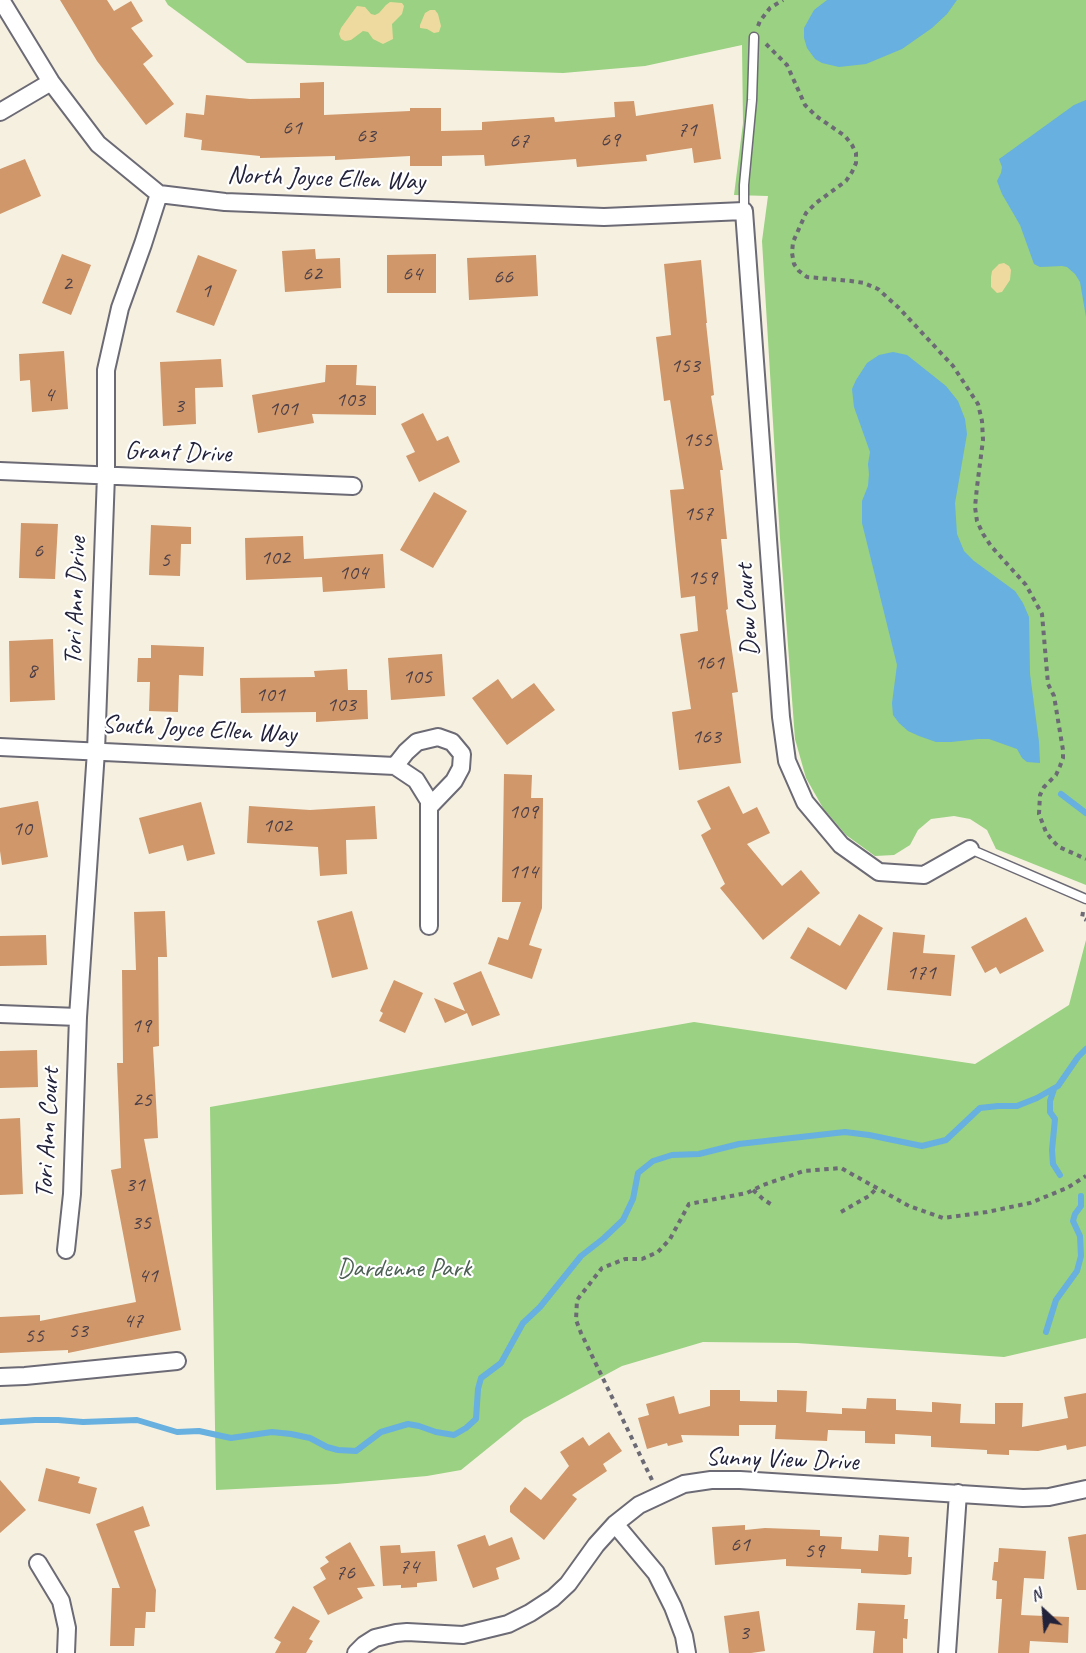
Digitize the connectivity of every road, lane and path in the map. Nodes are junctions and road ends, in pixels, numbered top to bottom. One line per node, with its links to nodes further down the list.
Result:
1 (2, 0): 4 (street)
2 (783, 0): 3 (path)
3 (754, 37): 7 (lane); 16 (path)
4 (51, 82): 5 (street); 6 (street)
5 (0, 112)
6 (159, 194): 7 (street, North Joyce Ellen Way); 9 (street, Tori Ann Drive)
7 (744, 211): 15 (street, Dew Court)
8 (0, 471): 9 (street, Grant Drive)
9 (106, 475): 10 (street, Grant Drive); 12 (street, Tori Ann Drive)
10 (353, 486)
11 (0, 747): 12 (street, South Joyce Ellen Way)
12 (96, 751): 13 (street, South Joyce Ellen Way); 20 (street, Tori Ann Drive)
13 (395, 766): 14 (street); 14 (street)
14 (429, 807): 18 (street)
15 (970, 849): 17 (lane)
16 (1086, 859)
17 (1086, 899)
18 (429, 926)
19 (0, 1014): 20 (street)
20 (78, 1017): 26 (street, Tori Ann Court)
21 (1086, 1176): 22 (path)
22 (877, 1188): 23 (path); 25 (path)
23 (753, 1190): 24 (path); 31 (path)
24 (772, 1205)
25 (841, 1212)
26 (66, 1250)
27 (177, 1361): 28 (street)
28 (0, 1377)
29 (1086, 1489): 30 (street, Sunny View Drive)
30 (958, 1493): 31 (street, Sunny View Drive); 37 (street)
31 (659, 1495): 32 (street, Sunny View Drive)
32 (615, 1524): 35 (street, Sunny View Drive); 36 (street)
33 (38, 1563): 34 (street)
34 (66, 1653)
35 (356, 1653)
36 (687, 1653)
37 (947, 1653)

